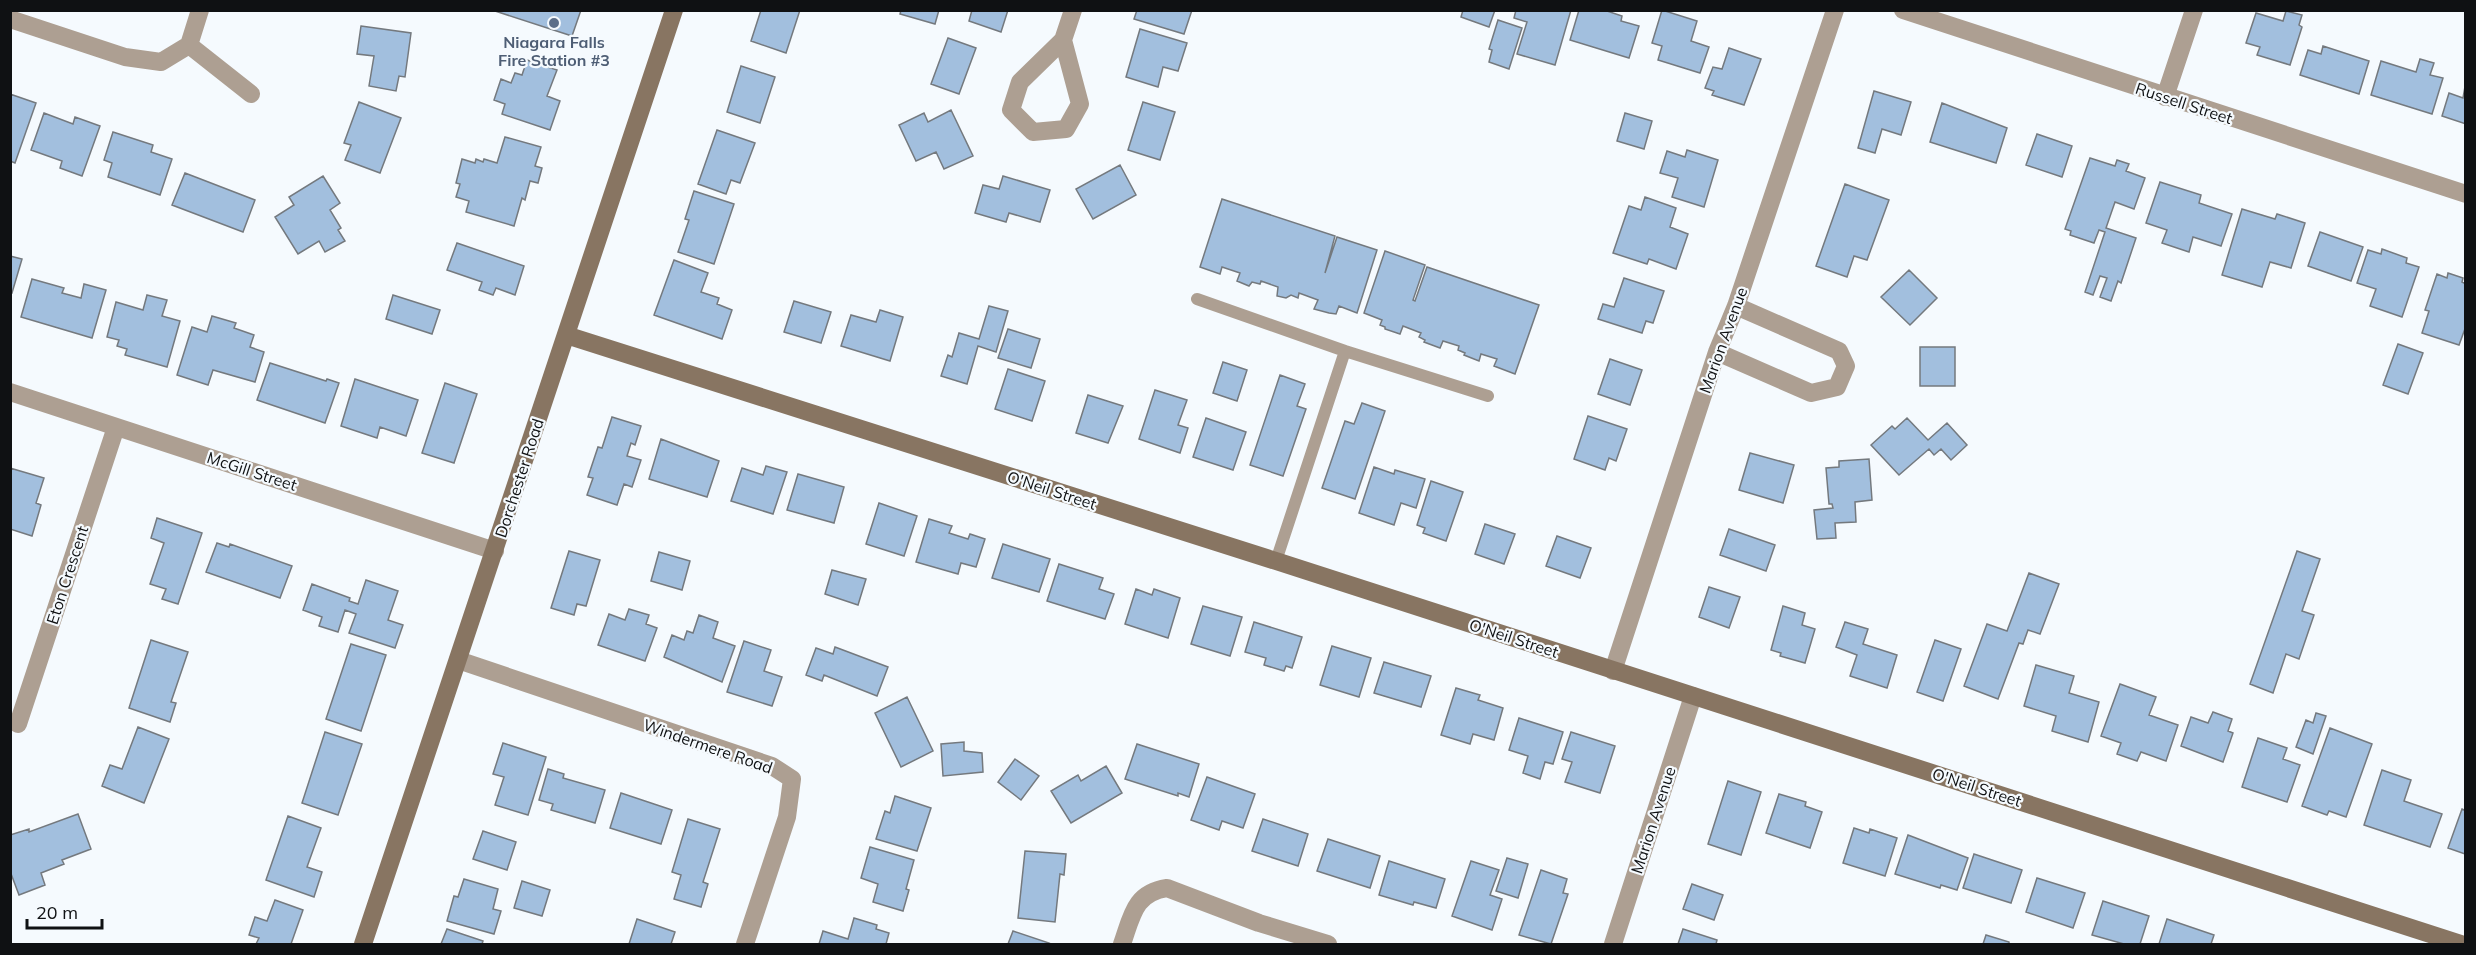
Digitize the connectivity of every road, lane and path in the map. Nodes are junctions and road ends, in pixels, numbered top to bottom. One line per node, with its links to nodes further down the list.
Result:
1 (200, 10): 9 (street)
2 (674, 10): 15 (street, Dorchester Road)
3 (1073, 10): 8 (street)
4 (1835, 10): 14 (street, Marion Avenue)
5 (1903, 10): 11 (street, Russell Street)
6 (2194, 10): 11 (street)
7 (10, 20): 9 (street)
8 (1063, 40): 8 (street)
9 (189, 45): 10 (street)
10 (251, 94)
11 (2165, 97): 12 (street, Russell Street)
12 (2466, 194)
13 (1197, 298): 16 (lane)
14 (1736, 306): 17 (street, Marion Avenue); 17 (street)
15 (566, 335): 21 (street, Dorchester Road); 22 (street, O'Neil Street)
16 (1345, 351): 19 (lane); 22 (lane)
17 (1717, 352): 24 (street, Marion Avenue)
18 (10, 392): 20 (street, McGill Street)
19 (1488, 396)
20 (116, 427): 21 (street, McGill Street); 26 (street, Eton Crescent)
21 (495, 551): 23 (street, Dorchester Road)
22 (1276, 561): 24 (street, O'Neil Street)
23 (458, 660): 27 (street, Dorchester Road); 28 (street, Windermere Road)
24 (1613, 670): 25 (street, O'Neil Street)
25 (1693, 696): 31 (street, Marion Avenue); 32 (street, O'Neil Street)
26 (18, 724)
27 (363, 945)
28 (745, 945)
29 (1122, 945): 30 (street)
30 (1328, 945)
31 (1613, 945)
32 (2461, 945)

